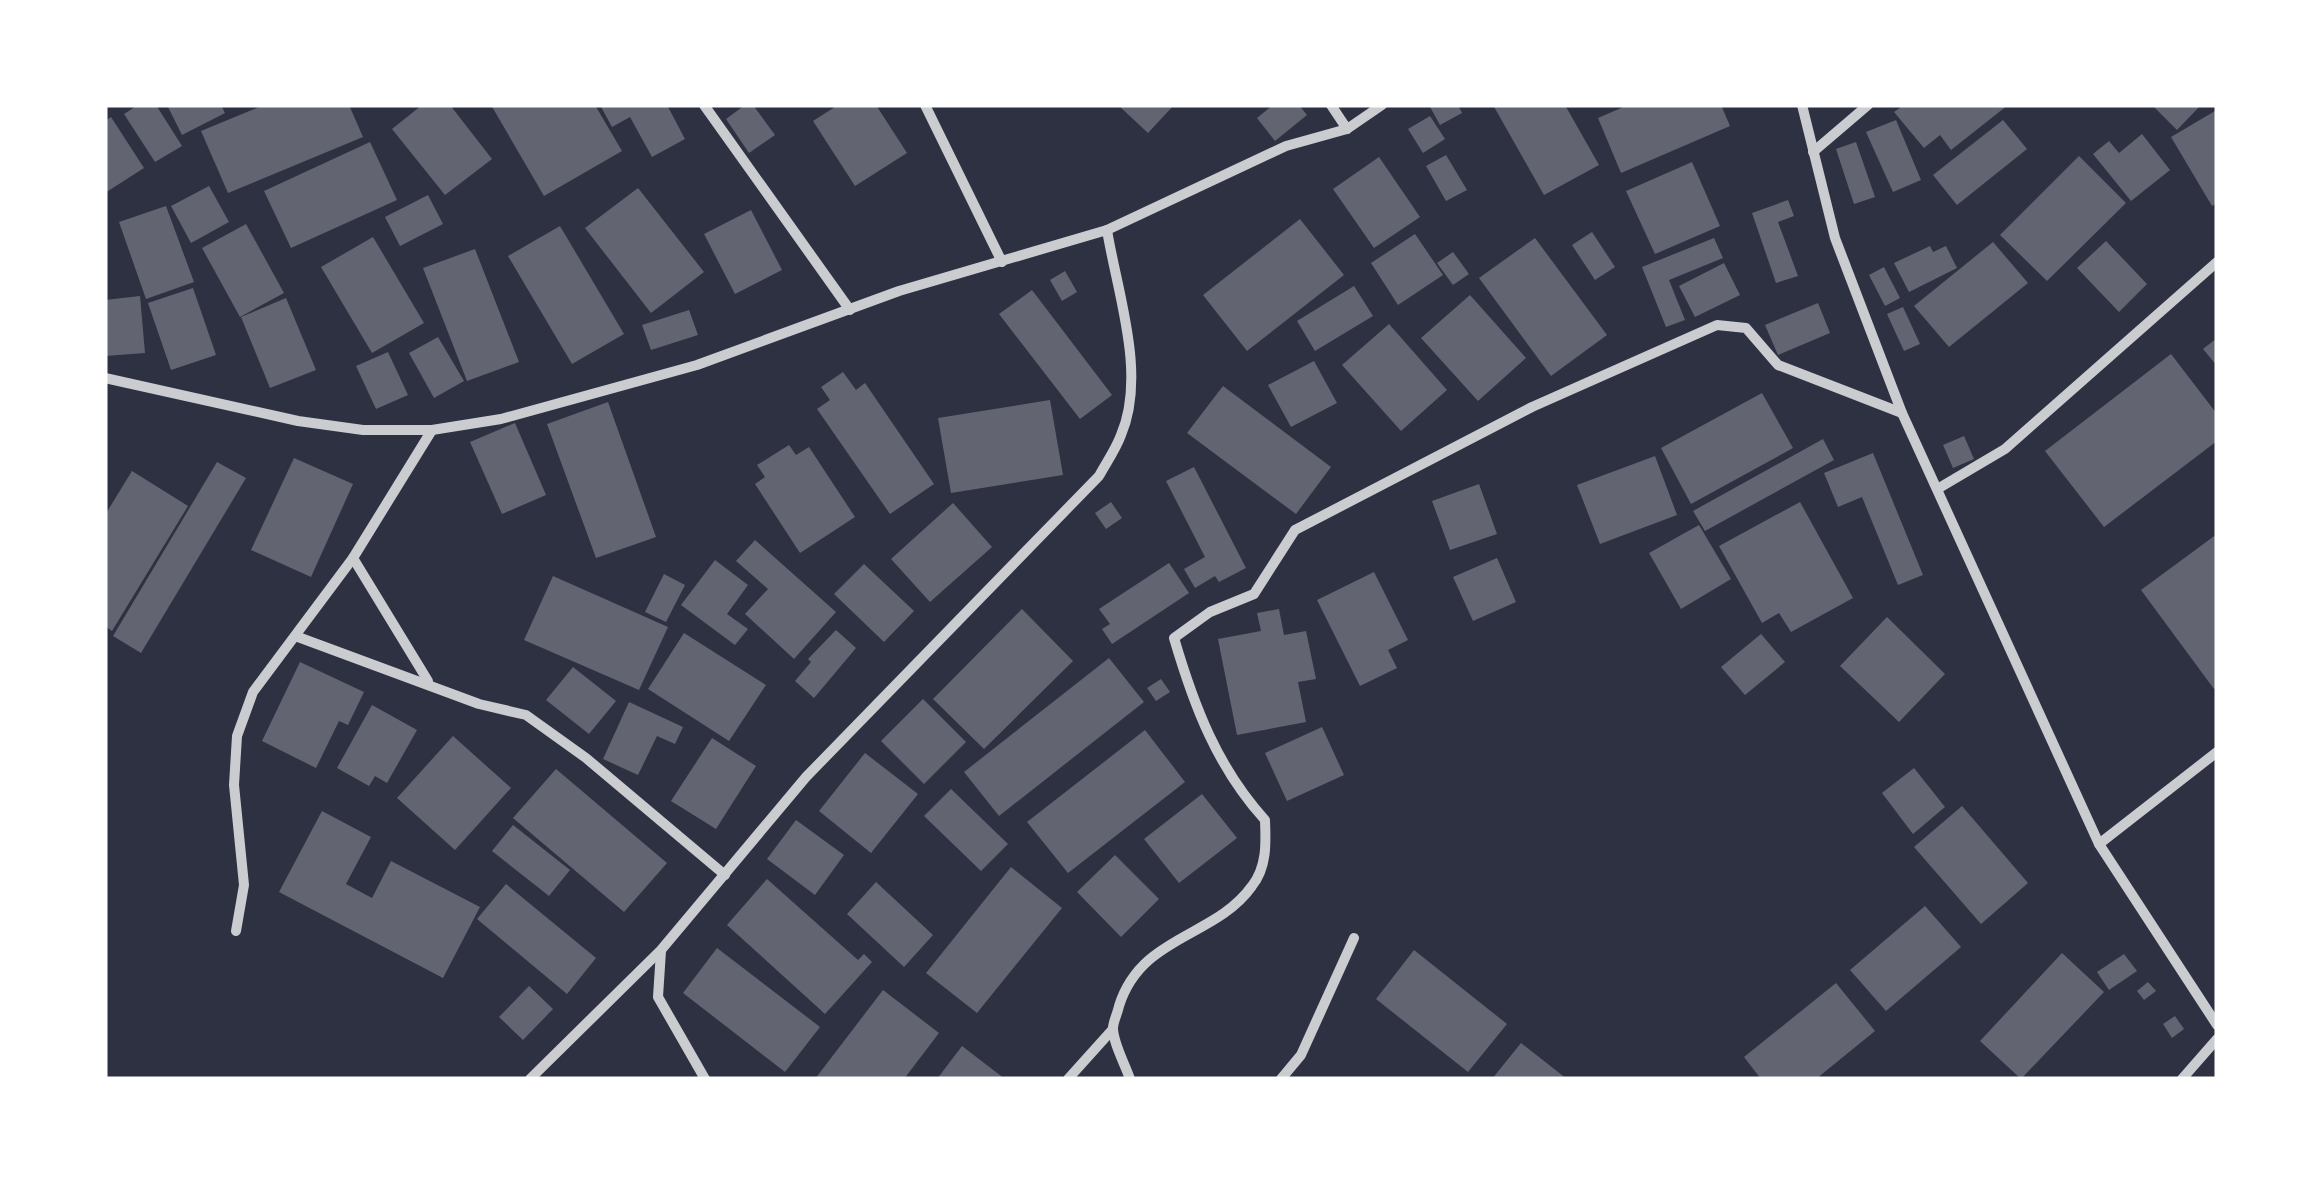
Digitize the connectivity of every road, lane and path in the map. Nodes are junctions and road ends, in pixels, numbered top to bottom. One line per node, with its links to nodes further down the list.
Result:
1 (704, 105): 12 (street)
2 (925, 105): 10 (street)
3 (1331, 105): 7 (street)
4 (1382, 105): 7 (street)
5 (1802, 105): 8 (street)
6 (1868, 105): 8 (street)
7 (1347, 129): 9 (street)
8 (1813, 152): 14 (street)
9 (1107, 230): 10 (street); 22 (street)
10 (1002, 262): 12 (street)
11 (2217, 262): 16 (street)
12 (850, 310): 15 (street)
13 (105, 378): 15 (street)
14 (1902, 413): 16 (street); 27 (street)
15 (432, 430): 17 (street)
16 (1938, 488): 21 (street)
17 (353, 558): 18 (street); 19 (street)
18 (298, 637): 19 (street); 23 (street)
19 (429, 682): 22 (street)
20 (2217, 752): 21 (street)
21 (2099, 844): 26 (street)
22 (726, 875): 25 (street)
23 (236, 931)
24 (1354, 938): 33 (street)
25 (661, 950): 29 (street); 30 (street)
26 (2217, 1025)
27 (1113, 1029): 31 (street); 32 (street)
28 (2217, 1039): 34 (street)
29 (530, 1079)
30 (705, 1079)
31 (1068, 1079)
32 (1130, 1079)
33 (1281, 1079)
34 (2182, 1079)

